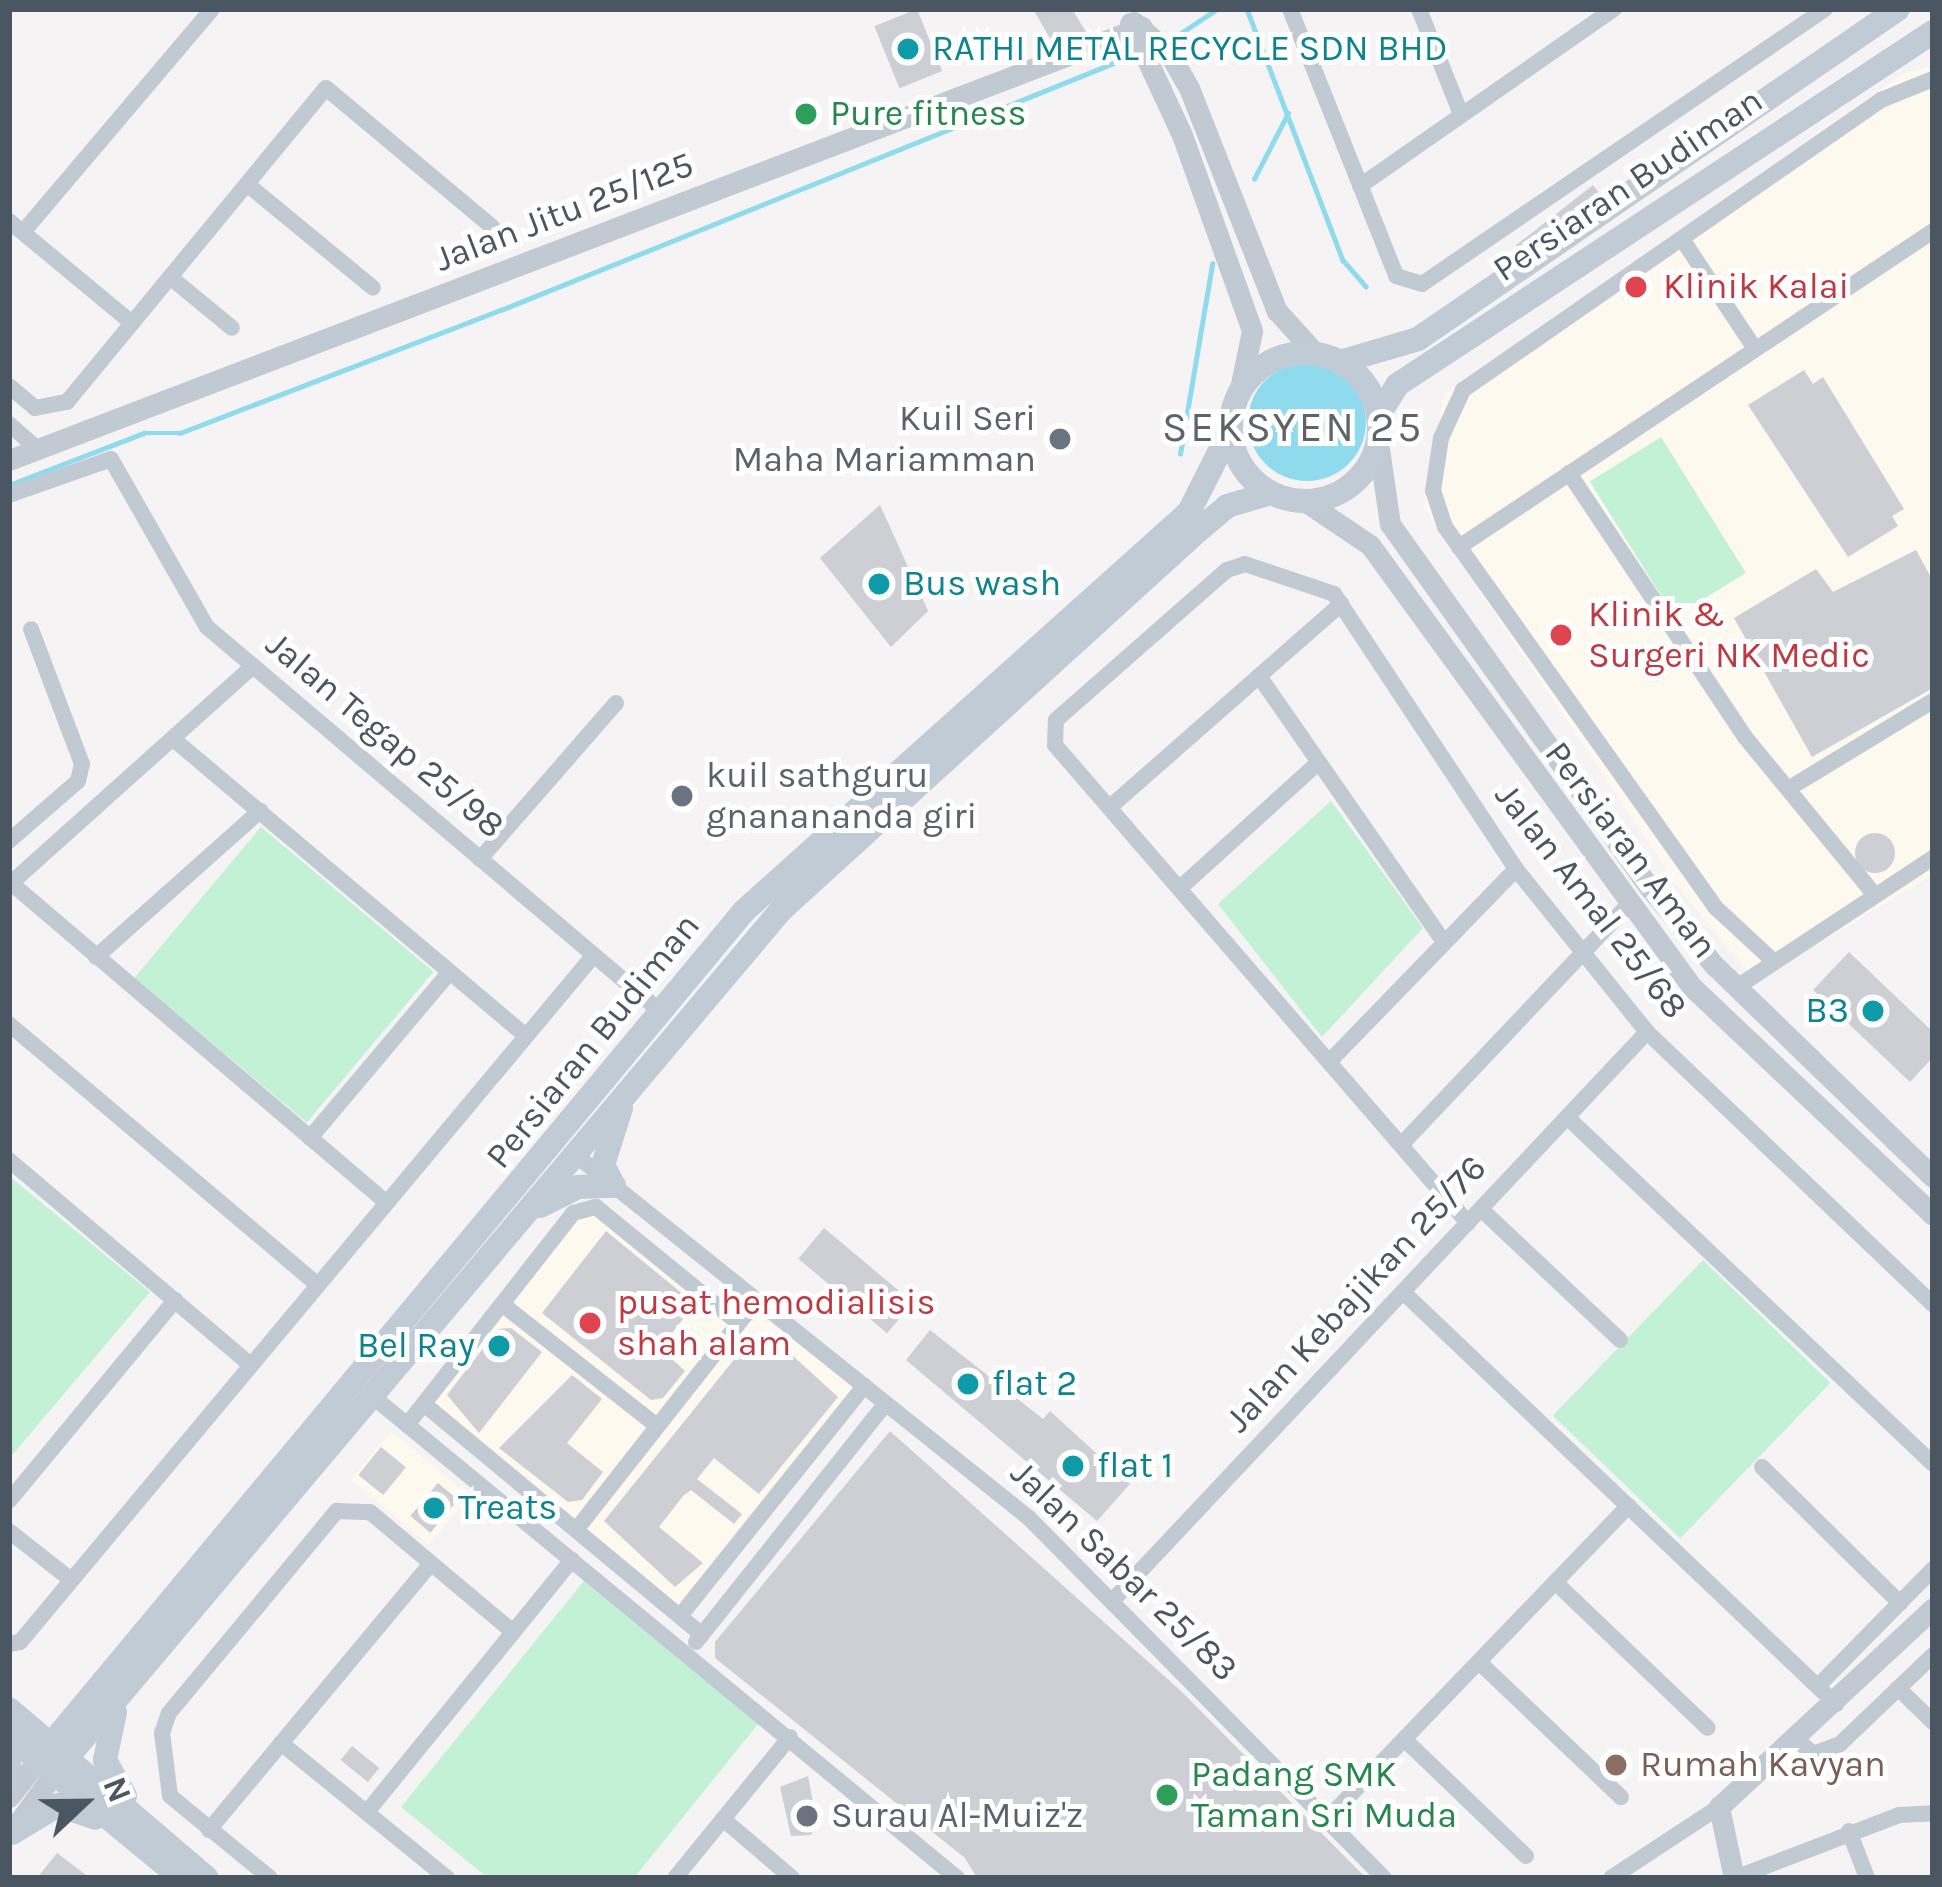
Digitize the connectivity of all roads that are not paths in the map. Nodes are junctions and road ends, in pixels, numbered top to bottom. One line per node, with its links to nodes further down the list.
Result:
1 (212, 9): 14 (street)
2 (1290, 9): 13 (street)
3 (1419, 9): 11 (street)
4 (1614, 9): 7 (street)
5 (1825, 9): 13 (street)
6 (1898, 9): 23 (main road, Persiaran Budiman)
7 (1592, 16): 11 (street)
8 (1130, 22): 23 (street); 24 (street); 30 (street, Jalan Jitu 25/125)
9 (1933, 32): 26 (main road, Persiaran Budiman)
10 (1933, 79): 17 (street)
11 (1461, 114): 13 (street)
12 (247, 184): 15 (street); 18 (street); 19 (street)
13 (1360, 186)
14 (16, 227): 20 (street)
15 (492, 227)
16 (1933, 231): 22 (street)
17 (1684, 242): 22 (street); 36 (street)
18 (170, 277): 20 (street); 21 (street)
19 (373, 288)
20 (132, 323): 25 (street)
21 (232, 328)
22 (1755, 349): 32 (street)
23 (1328, 358): 24 (main road); 26 (main road)
24 (1239, 394): 28 (main road)
25 (12, 396)
26 (1378, 416): 29 (main road)
27 (9, 424): 30 (street)
28 (1231, 429): 33 (main road); 64 (main road, Persiaran Budiman)
29 (1378, 442): 35 (main road); 63 (street, Persiaran Aman)
30 (38, 448): 31 (street, Jalan Jitu 25/125)
31 (9, 460)
32 (1569, 473): 36 (street); 45 (street)
33 (1271, 493): 35 (main road); 56 (main road, Persiaran Budiman)
34 (9, 495): 39 (street, Jalan Tegap 25/98)
35 (1306, 502): 55 (street, Persiaran Aman)
36 (1459, 547): 61 (street)
37 (1340, 604): 40 (street); 46 (street); 51 (street, Jalan Amal 25/68)
38 (31, 629): 48 (street)
39 (253, 666): 43 (street); 50 (street, Jalan Tegap 25/98)
40 (1258, 676): 44 (street); 46 (street)
41 (1933, 701): 45 (street)
42 (616, 703): 50 (street)
43 (178, 743): 47 (street); 52 (street)
44 (1318, 763): 53 (street); 57 (street)
45 (1789, 789): 54 (street)
46 (1110, 807): 53 (street)
47 (260, 812): 60 (street); 62 (street)
48 (9, 841)
49 (1933, 858): 54 (street)
50 (480, 859): 59 (street, Jalan Tegap 25/98)
51 (1516, 868): 57 (street); 58 (street, Jalan Amal 25/68)
52 (10, 884): 60 (street)
53 (1180, 888): 68 (street)
54 (1874, 895): 61 (street)
55 (1626, 908): 58 (street); 79 (street, Persiaran Aman)
56 (781, 910): 64 (main road); 69 (main road, Persiaran Budiman)
57 (1444, 942): 68 (street)
58 (1579, 951): 66 (street, Jalan Amal 25/68); 72 (street)
59 (594, 955): 64 (street, Jalan Tegap 25/98); 67 (street)
60 (97, 957): 71 (street)
61 (1770, 958): 63 (street)
62 (451, 972): 67 (street); 71 (street)
63 (1737, 987): 75 (street, Persiaran Aman)
64 (660, 1011): 81 (main road, Persiaran Budiman)
65 (9, 1024): 82 (street)
66 (1647, 1032): 70 (street, Jalan Kebajikan 25/76); 87 (street, Jalan Amal 25/68)
67 (526, 1036): 77 (street)
68 (1329, 1061): 72 (street)
69 (631, 1083): 73 (main road, Persiaran Budiman); 76 (main road)
70 (1567, 1118): 78 (street, Jalan Kebajikan 25/76); 97 (street)
71 (310, 1138): 77 (street)
72 (1401, 1145): 78 (street)
73 (573, 1153): 76 (street, Jalan Sabar 25/83); 80 (main road, Persiaran Budiman); 81 (main road)
74 (9, 1160): 84 (street)
75 (1933, 1177)
76 (614, 1186): 80 (main road); 85 (street, Jalan Sabar 25/83)
77 (385, 1202): 82 (street)
78 (1474, 1216): 83 (street, Jalan Kebajikan 25/76); 89 (street)
79 (1933, 1216)
80 (517, 1225): 92 (main road, Persiaran Budiman)
81 (486, 1231): 99 (main road, Persiaran Budiman)
82 (316, 1283): 90 (street)
83 (1403, 1292): 101 (street); 110 (street, Jalan Kebajikan 25/76)
84 (175, 1300): 90 (street); 100 (street)
85 (756, 1301): 88 (street); 91 (street, Jalan Sabar 25/83)
86 (502, 1304): 88 (street); 94 (street); 96 (street)
87 (1933, 1304)
88 (738, 1323): 96 (street)
89 (1619, 1340)
90 (248, 1363): 108 (street)
91 (864, 1386): 93 (street, Jalan Sabar 25/83); 113 (street)
92 (376, 1400): 95 (street); 102 (main road, Persiaran Budiman)
93 (886, 1403): 110 (street, Jalan Sabar 25/83); 115 (street)
94 (424, 1404): 95 (street); 103 (street)
95 (407, 1425): 105 (street)
96 (657, 1426): 103 (street)
97 (1933, 1464)
98 (1762, 1467): 111 (street)
99 (254, 1498): 102 (main road); 123 (main road, Persiaran Budiman)
100 (9, 1501)
101 (1628, 1506): 109 (street); 120 (street)
102 (279, 1510): 122 (main road, Persiaran Budiman)
103 (576, 1530): 113 (street)
104 (9, 1531): 108 (street)
105 (572, 1560): 114 (street); 117 (street)
106 (430, 1564): 114 (street); 132 (street); 143 (street)
107 (1933, 1569): 111 (street)
108 (70, 1579): 116 (street)
109 (1555, 1582): 119 (street); 127 (street)
110 (1113, 1600): 141 (street, Jalan Sabar 25/83)
111 (1900, 1603): 120 (street)
112 (1933, 1608): 124 (street)
113 (680, 1616): 115 (street)
114 (513, 1632): 139 (street)
115 (702, 1635): 117 (street)
116 (15, 1643)
117 (688, 1654): 129 (street)
118 (1933, 1654): 121 (street)
119 (1479, 1661): 130 (street); 137 (street)
120 (1818, 1686): 124 (street)
121 (1898, 1688): 126 (street); 131 (street)
122 (123, 1693): 134 (main road, Persiaran Budiman); 145 (main road)
123 (94, 1694): 125 (main road); 134 (main road, Persiaran Budiman)
124 (1836, 1704): 131 (street)
125 (9, 1709): 134 (main road)
126 (1933, 1722)
127 (1708, 1728)
128 (9, 1736): 134 (main road)
129 (790, 1737): 142 (street); 154 (street)
130 (1404, 1739): 141 (street); 147 (street)
131 (1796, 1739): 138 (street)
132 (281, 1743): 139 (street); 143 (street)
133 (9, 1746): 135 (main road)
134 (54, 1758): 136 (street); 145 (main road); 146 (street)
135 (9, 1783)
136 (9, 1797)
137 (1621, 1797)
138 (1719, 1807): 156 (street); 157 (street)
139 (367, 1813): 151 (street)
140 (1933, 1813): 144 (street)
141 (1330, 1815): 155 (street, Jalan Sabar 25/83)
142 (723, 1819): 152 (street); 153 (street)
143 (209, 1830): 150 (street)
144 (1850, 1831): 157 (street); 158 (street)
145 (142, 1832): 146 (main road); 148 (main road); 149 (main road)
146 (10, 1834)
147 (1526, 1856)
148 (181, 1878)
149 (207, 1878)
150 (270, 1878)
151 (447, 1878)
152 (675, 1878)
153 (792, 1878)
154 (957, 1878)
155 (1384, 1878)
156 (1611, 1878)
157 (1735, 1878)
158 (1867, 1878)

